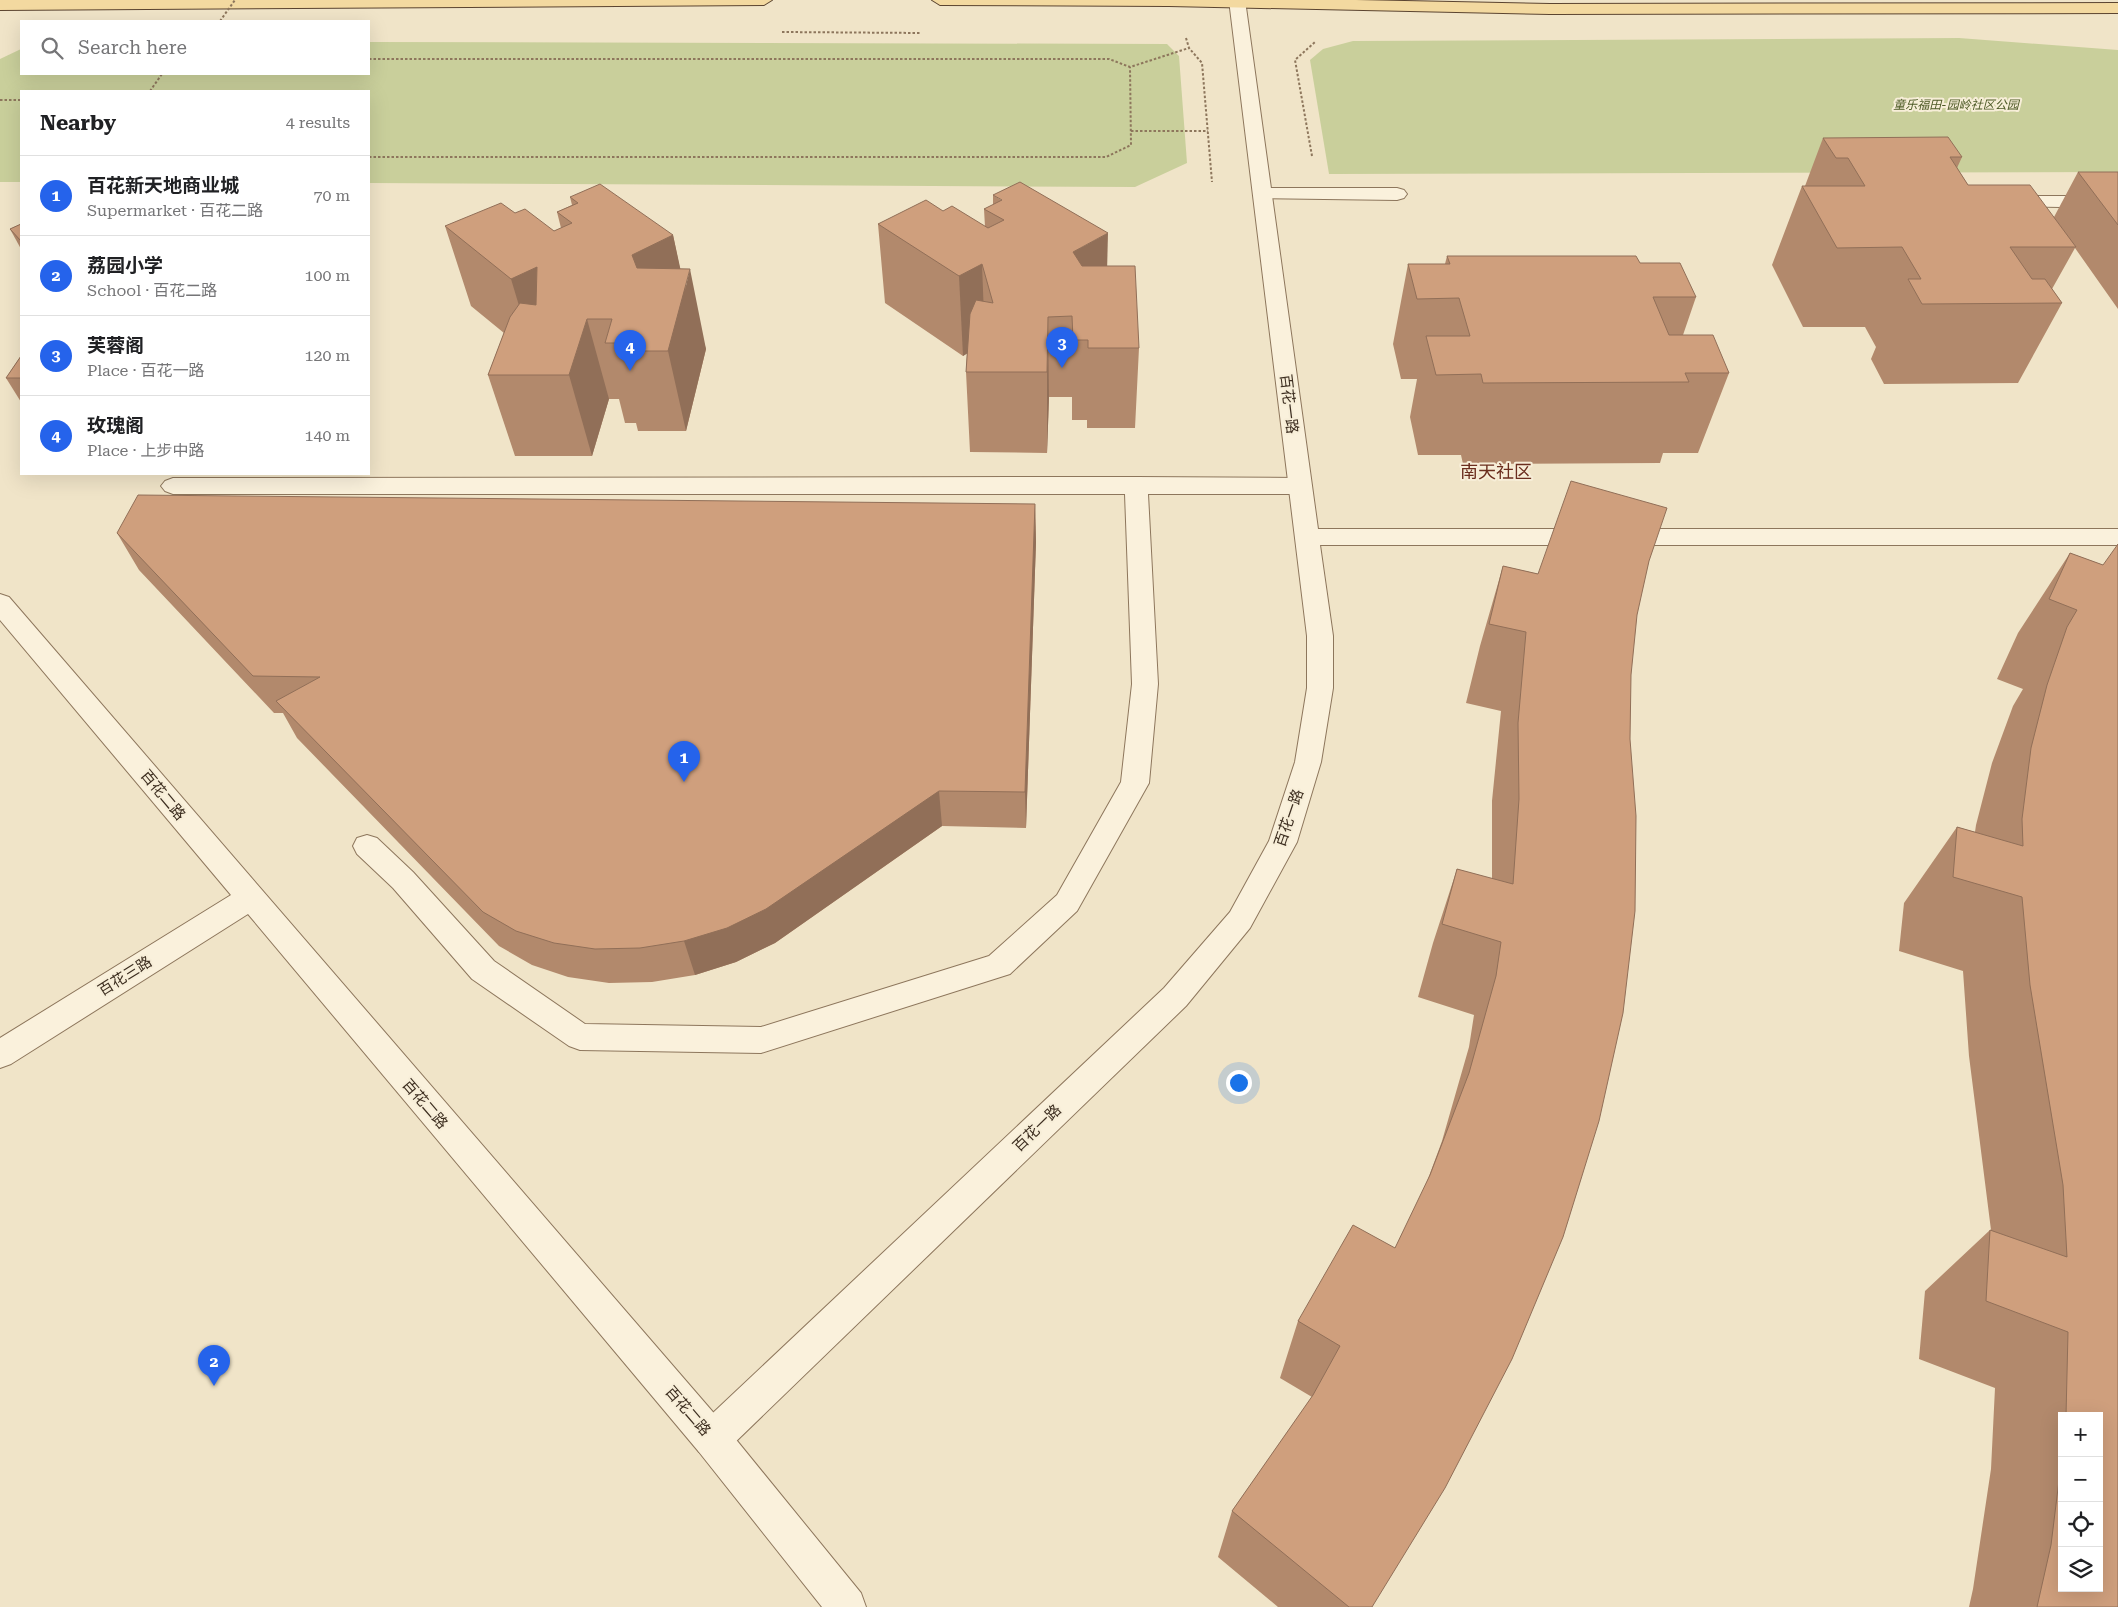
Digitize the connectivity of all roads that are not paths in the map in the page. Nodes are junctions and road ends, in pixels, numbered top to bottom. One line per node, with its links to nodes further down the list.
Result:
1 (764, 0): 4 (main road)
2 (940, 0): 3 (main road)
3 (1237, 1): 5 (main road); 6 (street, 百花一路)
4 (0, 5)
5 (2113, 8)
6 (1263, 194): 7 (street); 12 (street, 百花一路)
7 (1397, 194)
8 (2005, 202): 9 (street)
9 (2118, 202)
10 (172, 486): 11 (street)
11 (1136, 486): 12 (street); 16 (street)
12 (1300, 486): 13 (street, 百花一路)
13 (1308, 538): 14 (street); 19 (street, 百花一路)
14 (2118, 538)
15 (0, 603): 17 (street, 百花二路)
16 (368, 846)
17 (250, 898): 18 (street, 百花三路); 19 (street, 百花二路)
18 (0, 1054)
19 (712, 1439): 20 (street, 百花二路)
20 (847, 1607)

